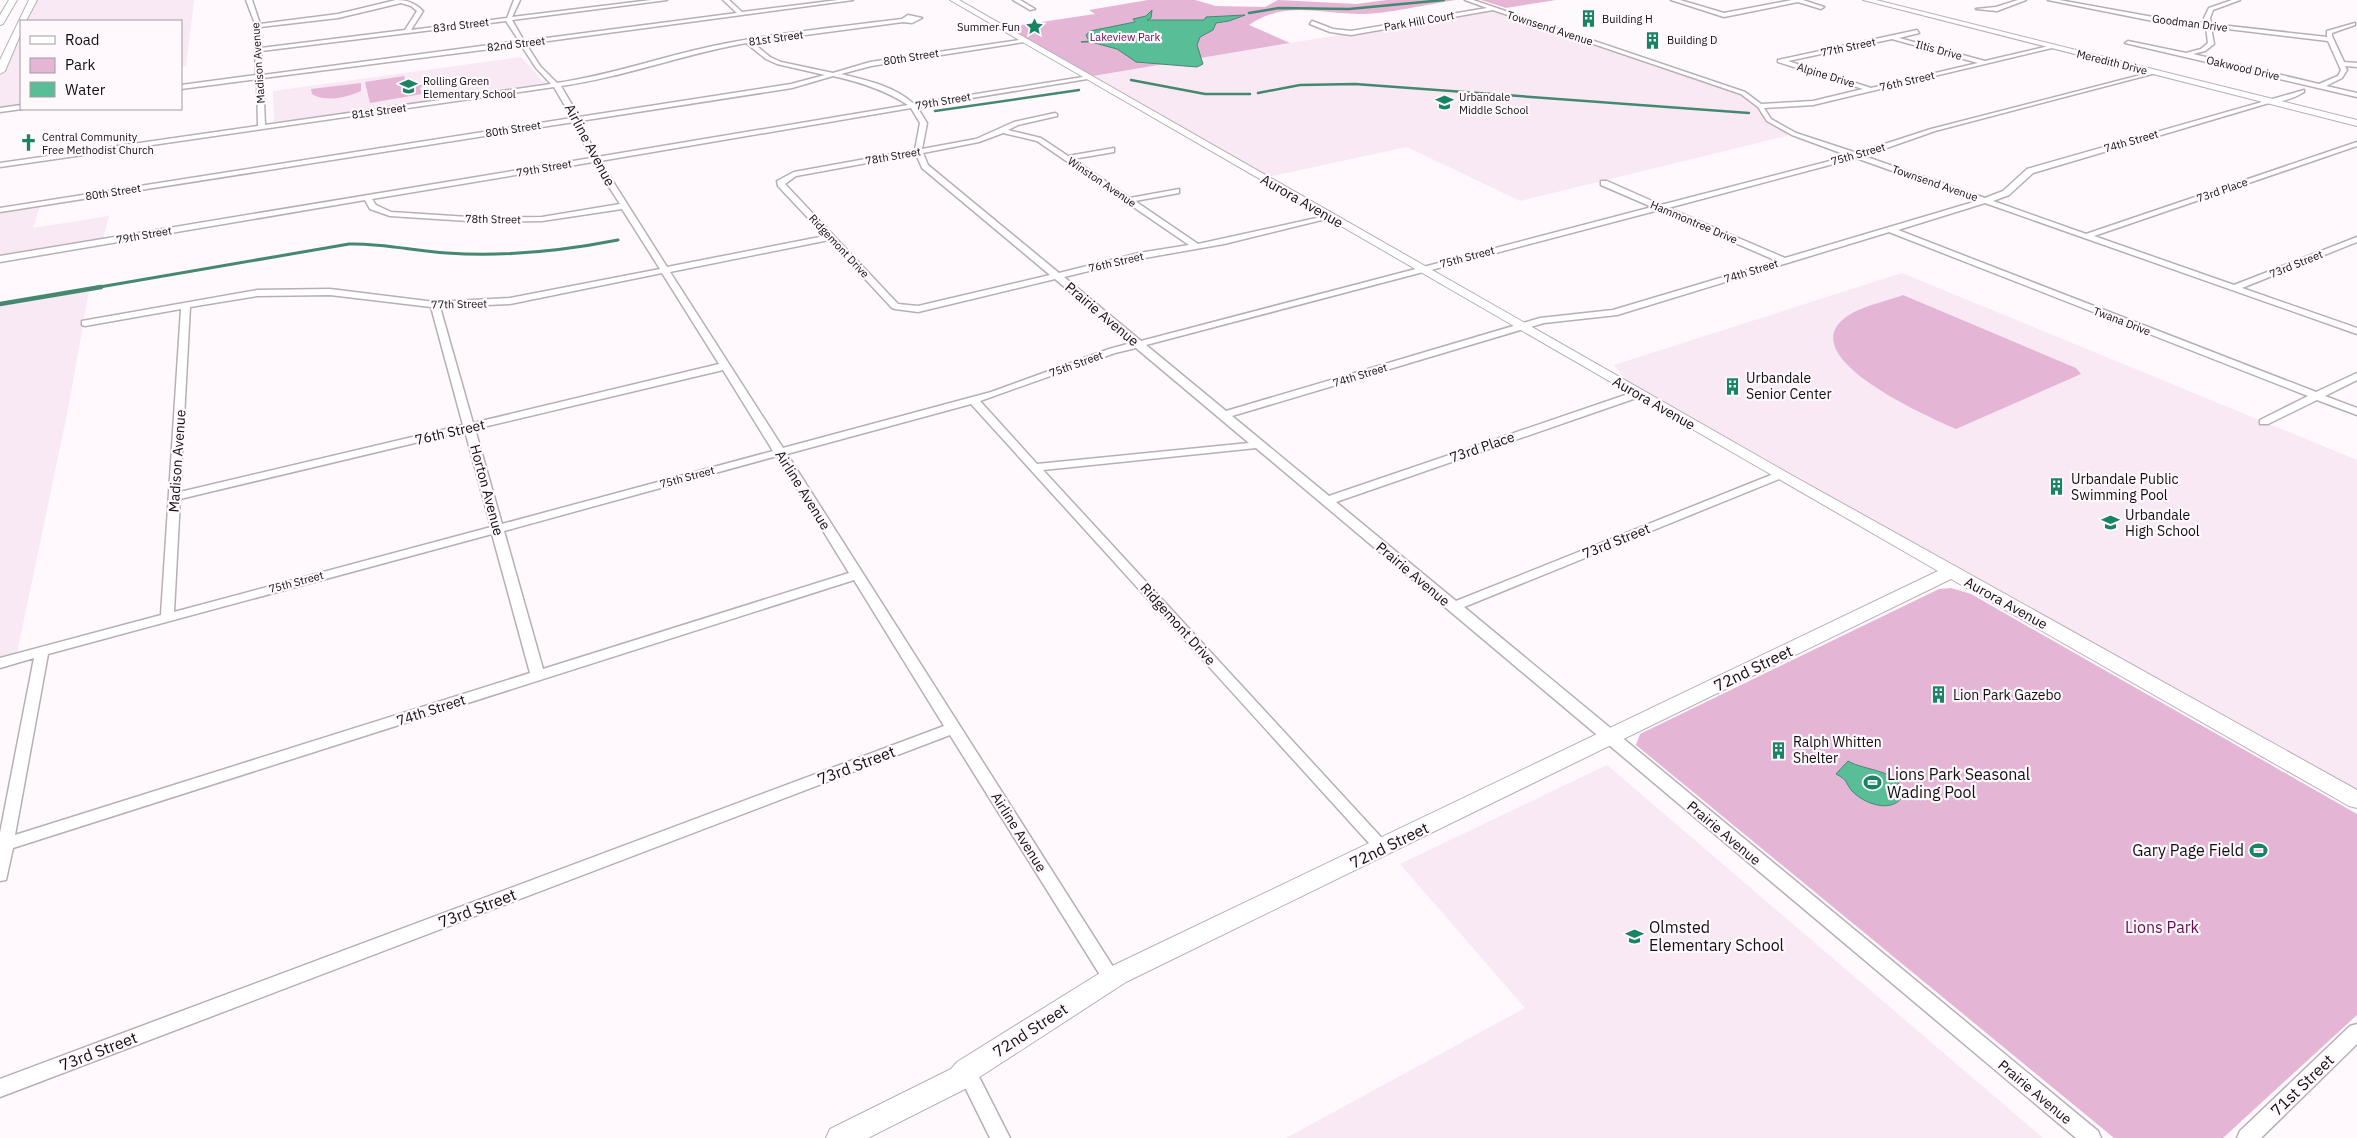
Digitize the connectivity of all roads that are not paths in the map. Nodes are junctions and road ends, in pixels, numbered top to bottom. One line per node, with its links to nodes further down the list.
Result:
1 (13, 0): 27 (main road)
2 (33, 0): 25 (main road)
3 (249, 0): 32 (street, Madison Avenue)
4 (400, 0): 32 (street); 33 (street)
5 (517, 0): 24 (street)
6 (664, 0): 18 (street, 83rd Street)
7 (726, 0): 23 (street)
8 (850, 0): 23 (street, 82nd Street)
9 (954, 0): 38 (street, Aurora Avenue)
10 (1016, 0): 20 (street)
11 (1468, 0): 21 (street, Townsend Avenue)
12 (1674, 0): 13 (street)
13 (1799, 0): 19 (street)
14 (1868, 0): 43 (street, Meredith Drive)
15 (2023, 0): 22 (street)
16 (2051, 0): 30 (street, Goodman Drive)
17 (2236, 0): 30 (street)
18 (649, 1): 24 (street, 83rd Street)
19 (1821, 7)
20 (1032, 9)
21 (1494, 9): 28 (street, Park Hill Court); 62 (street, Townsend Avenue)
22 (1979, 9)
23 (741, 14): 40 (street, 82nd Street)
24 (509, 19): 33 (street, 83rd Street); 40 (street, Airline Avenue)
25 (23, 20)
26 (903, 20): 39 (street, 81st Street)
27 (0, 22)
28 (1312, 23)
29 (2353, 24): 37 (street)
30 (2208, 25): 37 (street, Goodman Drive); 45 (street)
31 (20, 26): 42 (main road)
32 (258, 26): 44 (street, Madison Avenue)
33 (407, 32): 44 (street, 83rd Street)
34 (1916, 32): 36 (street, 77th Street)
35 (2, 37): 42 (main road)
36 (1891, 37): 46 (street, 77th Street); 47 (street, Iltis Drive)
37 (2330, 39): 48 (street)
38 (1024, 40): 52 (street, 80th Street); 54 (street, Aurora Avenue)
39 (748, 42): 52 (street); 55 (street, 81st Street)
40 (522, 43): 53 (street, 82nd Street); 55 (street, Airline Avenue)
41 (2128, 43): 45 (street, Oakwood Drive)
42 (10, 47): 50 (main road)
43 (2053, 47): 47 (street, 76th Street); 51 (street, Meredith Drive)
44 (259, 50): 53 (street, Madison Avenue)
45 (2188, 54): 56 (street, Oakwood Drive)
46 (1780, 61): 58 (street, Alpine Drive)
47 (1986, 63): 58 (street, 76th Street)
48 (2342, 64): 49 (street); 56 (street, 74th Street)
49 (2357, 65)
50 (0, 71)
51 (2154, 72): 60 (street, Meredith Drive); 73 (street, 75th Street)
52 (832, 75): 61 (street); 66 (street, 80th Street)
53 (260, 77): 57 (street, 82nd Street); 68 (street, Madison Avenue)
54 (1088, 77): 61 (street, 79th Street); 86 (street, Aurora Avenue)
55 (556, 85): 66 (street, Airline Avenue); 68 (street, 81st Street)
56 (2319, 86): 59 (street, Oakwood Drive); 60 (street, 74th Street)
57 (182, 87)
58 (1872, 90): 62 (street, 76th Street)
59 (2357, 95)
60 (2268, 101): 67 (street, Meredith Drive); 82 (street, 74th Street)
61 (911, 106): 72 (street); 75 (street, 79th Street)
62 (1760, 106): 73 (street, Townsend Avenue)
63 (20, 107): 64 (street)
64 (0, 110)
65 (1055, 115): 69 (street, 78th Street)
66 (576, 119): 75 (street, Airline Avenue); 85 (street, 80th Street)
67 (2357, 123)
68 (262, 128): 76 (street, 81st Street)
69 (1001, 130): 72 (street, 78th Street); 74 (street, Winston Avenue)
70 (2357, 144): 88 (street, 73rd Place)
71 (1111, 150): 74 (street)
72 (918, 152): 77 (street, 78th Street); 96 (street, Prairie Avenue)
73 (1856, 156): 82 (street, Townsend Avenue); 84 (street, 75th Street)
74 (1068, 158): 81 (street, Winston Avenue)
75 (595, 159): 80 (street, 79th Street); 83 (street, Airline Avenue)
76 (0, 165)
77 (784, 178): 89 (street, Ridgemont Drive)
78 (1604, 183): 84 (street, Hammontree Drive)
79 (1176, 191): 81 (street)
80 (367, 197): 83 (street, 78th Street); 92 (street, 79th Street)
81 (1129, 200): 91 (street, Winston Avenue)
82 (1985, 200): 87 (street, 74th Street); 88 (street, Townsend Avenue)
83 (625, 206): 95 (street, Airline Avenue)
84 (1659, 207): 93 (street, Hammontree Drive); 94 (street, 75th Street)
85 (0, 210)
86 (1330, 217): 91 (street, 76th Street); 94 (street, Aurora Avenue)
87 (1888, 229): 93 (street, 74th Street); 108 (street, Twana Drive)
88 (2088, 236): 97 (street, Townsend Avenue)
89 (831, 237): 95 (street, 77th Street); 100 (street, Ridgemont Drive)
90 (2357, 239): 97 (street, 73rd Street)
91 (1197, 247): 96 (street, 76th Street)
92 (0, 259)
93 (1784, 261): 102 (street, 74th Street)
94 (1421, 269): 102 (street, Aurora Avenue); 104 (street, 75th Street)
95 (665, 271): 99 (street, 77th Street); 105 (street, Airline Avenue)
96 (1056, 276): 100 (street, 76th Street); 104 (street, Prairie Avenue)
97 (2234, 288): 103 (street, Townsend Avenue)
98 (186, 304): 99 (street, 77th Street); 101 (street, 77th Street); 118 (street, Madison Avenue)
99 (435, 305): 113 (street, Horton Avenue)
100 (903, 309)
101 (85, 323)
102 (1522, 327): 107 (street, Aurora Avenue); 111 (street, 74th Street)
103 (2357, 331)
104 (1138, 344): 109 (street, 75th Street); 111 (street, Prairie Avenue)
105 (725, 366): 113 (street, 76th Street); 115 (street, Airline Avenue)
106 (2357, 376): 108 (street)
107 (1638, 394): 117 (street, Aurora Avenue); 119 (street, 73rd Place)
108 (2315, 396): 110 (street, Twana Drive); 112 (street)
109 (973, 400): 115 (street, 75th Street); 116 (street, Ridgemont Drive)
110 (2357, 412)
111 (1223, 415): 114 (street, Prairie Avenue)
112 (2264, 422)
113 (469, 427): 118 (street, 76th Street); 120 (street, Horton Avenue)
114 (1258, 445): 116 (street); 119 (street, Prairie Avenue)
115 (779, 452): 120 (street, 75th Street); 122 (street, Airline Avenue)
116 (1036, 468): 132 (street, Ridgemont Drive)
117 (1780, 475): 121 (street, Aurora Avenue); 123 (street, 73rd Street)
118 (174, 497): 124 (street, Madison Avenue)
119 (1326, 501): 123 (street, Prairie Avenue)
120 (497, 528): 124 (street, 75th Street); 127 (street, Horton Avenue)
121 (1951, 572): 129 (street, 72nd Street); 130 (street, Aurora Avenue)
122 (856, 575): 127 (street, 74th Street); 128 (street, Airline Avenue)
123 (1452, 607): 129 (street, Prairie Avenue)
124 (167, 617): 125 (street, 75th Street)
125 (42, 651): 126 (street, 75th Street); 131 (street)
126 (0, 663)
127 (538, 676): 131 (street, 74th Street)
128 (953, 728): 134 (street, Airline Avenue); 137 (street, 73rd Street)
129 (1609, 738): 132 (street, 72nd Street); 140 (street, Prairie Avenue)
130 (2357, 800)
131 (6, 844): 133 (street)
132 (1384, 848): 134 (street, 72nd Street)
133 (0, 875)
134 (1111, 978): 136 (street, 72nd Street)
135 (2357, 1032): 141 (street, 71st Street)
136 (966, 1071): 138 (street, 72nd Street); 139 (street)
137 (0, 1088)
138 (840, 1138)
139 (1000, 1138)
140 (2091, 1138)
141 (2247, 1138)

